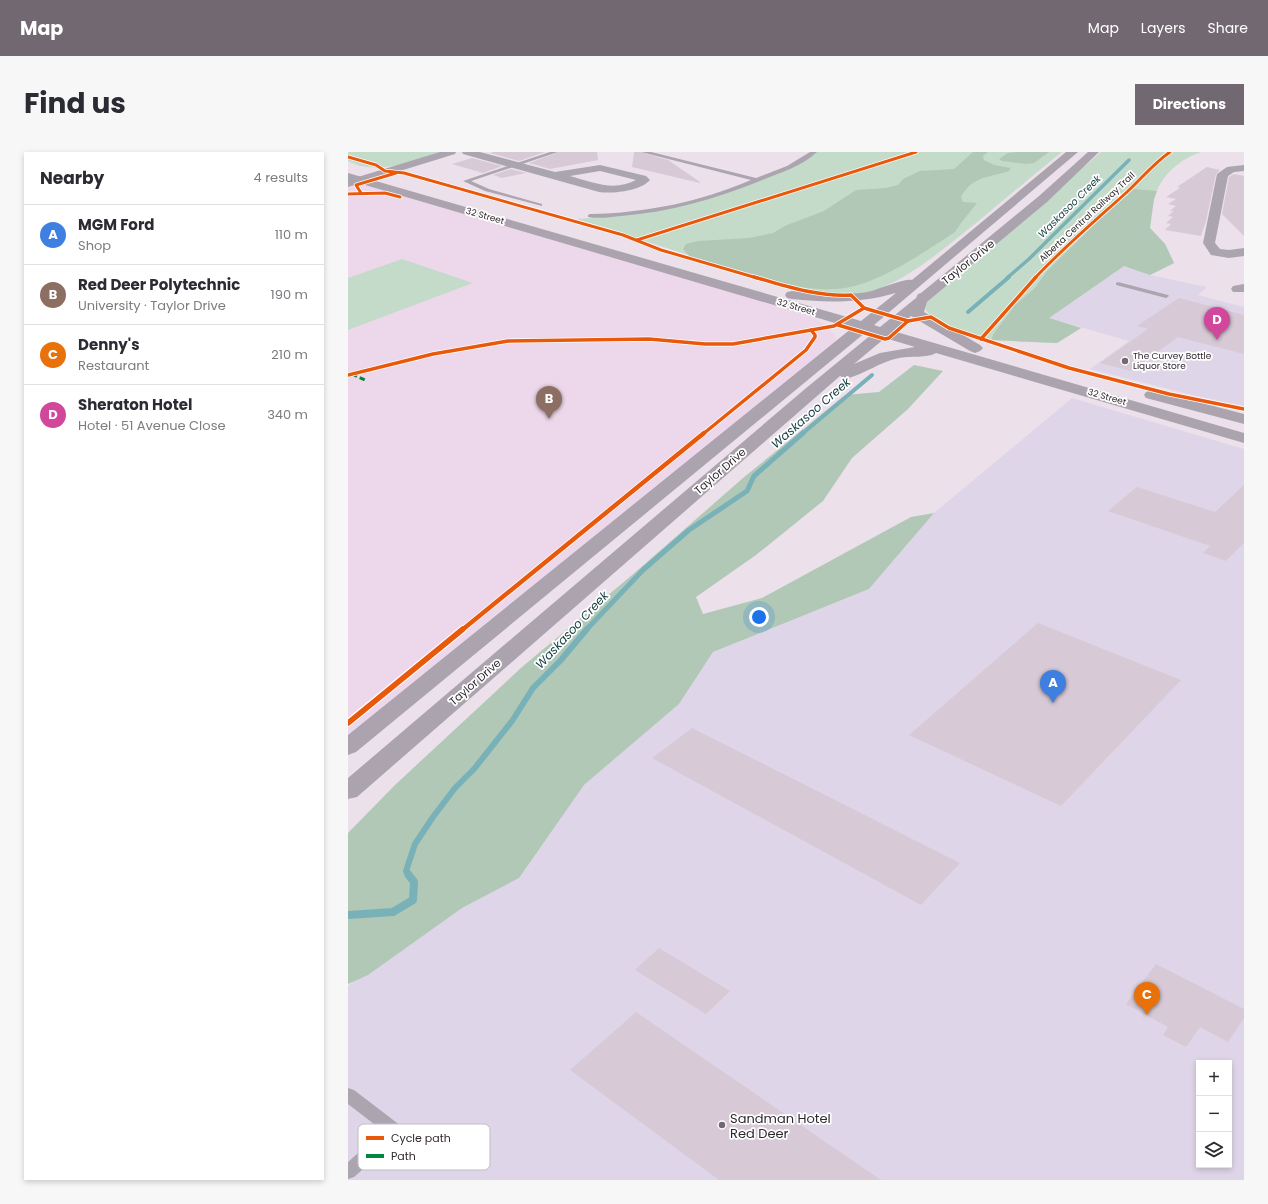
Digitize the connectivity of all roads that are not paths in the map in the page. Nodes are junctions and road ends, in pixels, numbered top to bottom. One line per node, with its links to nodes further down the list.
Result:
1 (451, 152): 12 (street)
2 (467, 152): 9 (street)
3 (555, 152): 9 (lane)
4 (644, 152): 16 (lane)
5 (814, 152): 16 (lane)
6 (1073, 152): 23 (main road, Taylor Drive)
7 (1094, 152): 26 (main road, Taylor Drive)
8 (348, 164): 12 (main road, 32 Street)
9 (514, 164): 13 (street); 20 (lane)
10 (1244, 168): 22 (street)
11 (348, 170): 12 (main road)
12 (380, 174): 15 (street); 27 (main road, 32 Street)
13 (556, 175): 13 (street)
14 (348, 176): 15 (main road, 32 Street)
15 (362, 180): 17 (street); 18 (main road, 32 Street)
16 (757, 180): 21 (lane)
17 (348, 184)
18 (390, 189): 19 (main road); 27 (main road, 32 Street)
19 (348, 190)
20 (540, 205)
21 (590, 216)
22 (1244, 252)
23 (923, 276): 27 (main road); 28 (main road, Taylor Drive)
24 (1118, 284): 25 (lane)
25 (1166, 296)
26 (923, 297): 29 (main road, Taylor Drive); 31 (main road)
27 (788, 299): 28 (main road, 32 Street); 30 (main road)
28 (868, 322): 29 (main road, 32 Street); 30 (main road, Taylor Drive)
29 (887, 328): 31 (main road, 32 Street); 32 (main road, Taylor Drive)
30 (839, 346): 37 (main road, Taylor Drive)
31 (969, 352): 32 (main road); 33 (main road, 32 Street); 34 (main road, 32 Street)
32 (811, 392): 38 (main road, Taylor Drive)
33 (1138, 406): 35 (main road); 36 (main road, 32 Street)
34 (1244, 419)
35 (1244, 432)
36 (1244, 438)
37 (348, 747)
38 (348, 791)
39 (348, 1095): 40 (lane)
40 (385, 1124)
41 (358, 1163): 42 (lane)
42 (348, 1172)

